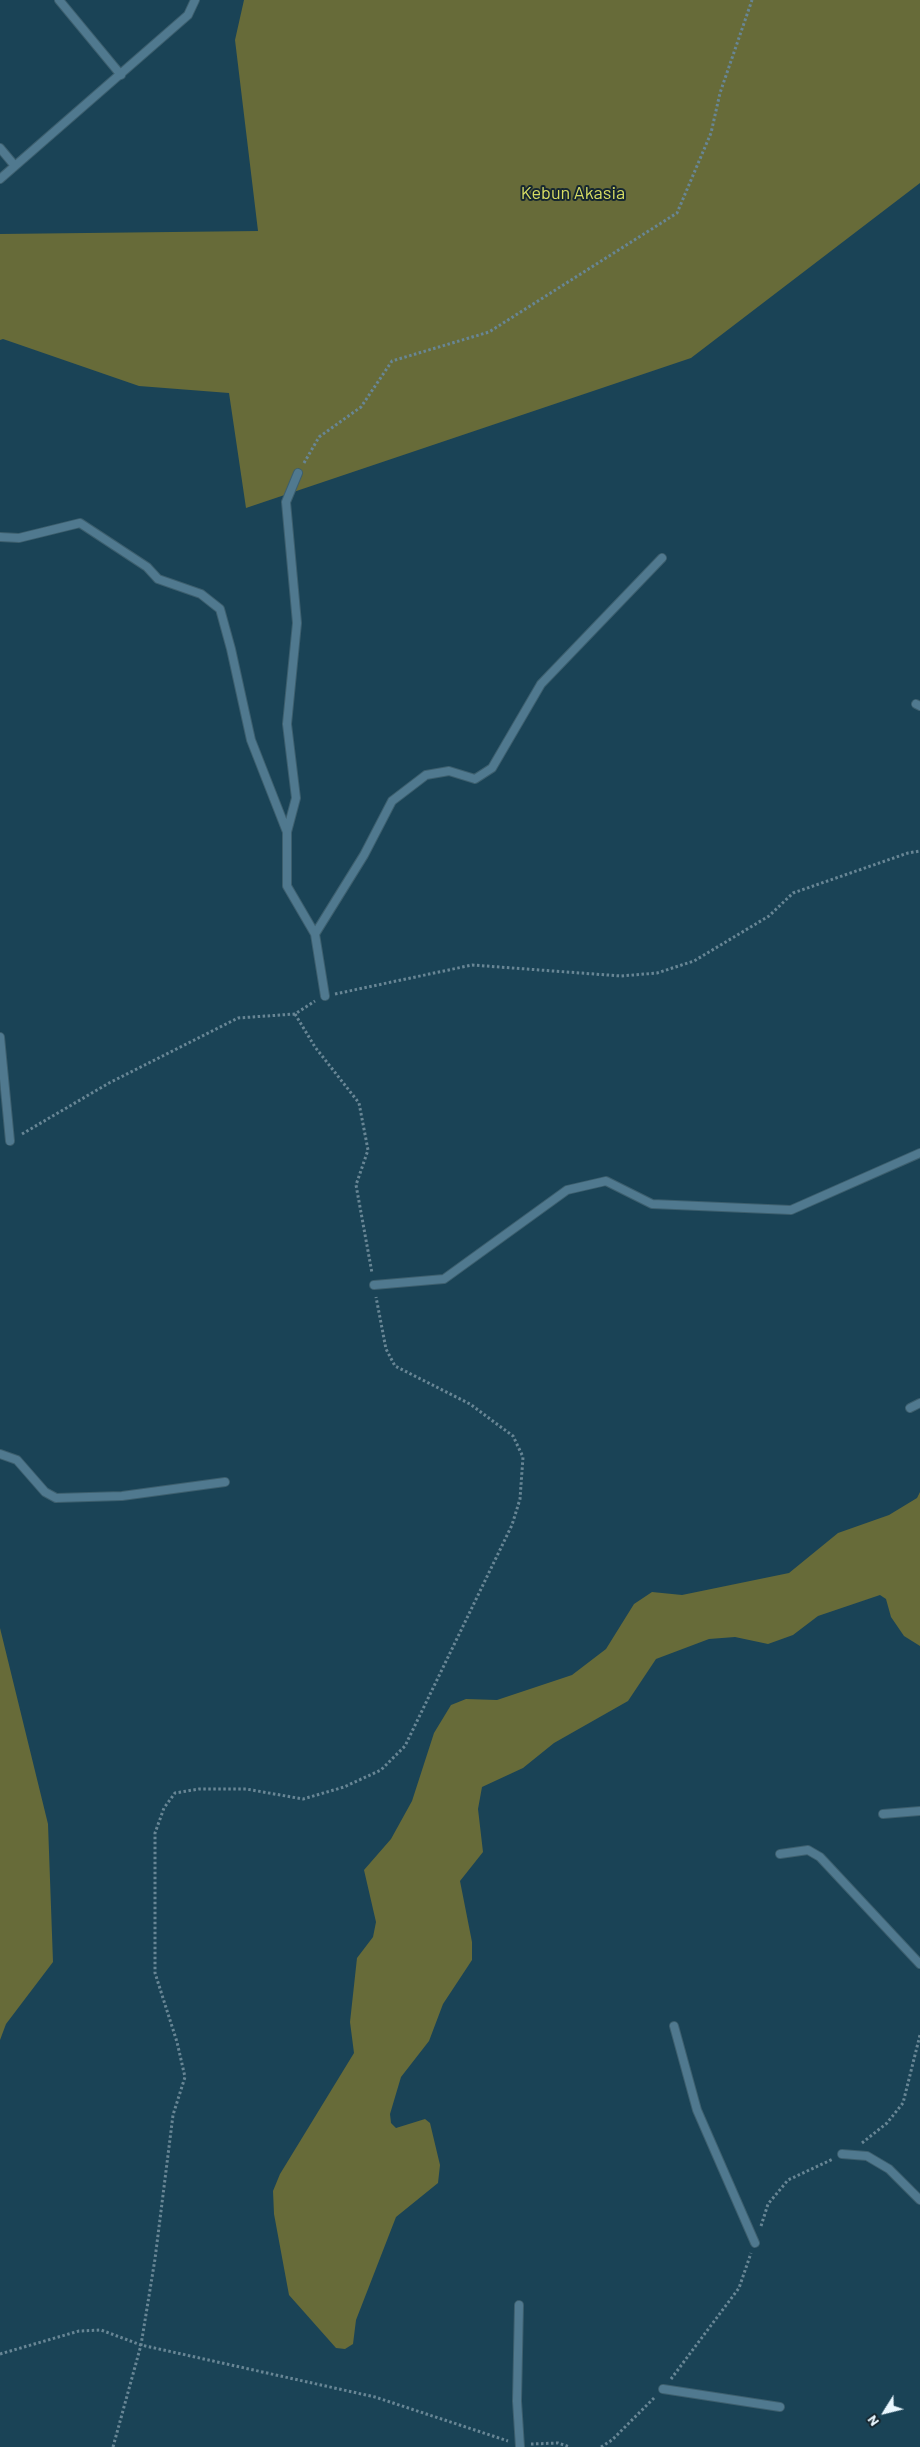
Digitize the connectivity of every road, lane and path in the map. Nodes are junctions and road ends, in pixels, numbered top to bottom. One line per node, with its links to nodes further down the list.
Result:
1 (59, 0): 4 (lane)
2 (195, 0): 4 (lane)
3 (752, 0): 8 (path)
4 (121, 75): 6 (lane)
5 (0, 148): 6 (lane)
6 (15, 166): 7 (lane)
7 (0, 179)
8 (298, 473): 11 (lane)
9 (0, 537): 11 (lane)
10 (662, 558): 13 (lane)
11 (287, 832): 13 (lane)
12 (920, 851): 14 (path)
13 (315, 934): 14 (lane)
14 (325, 996): 15 (path)
15 (295, 1014): 17 (path); 19 (path)
16 (0, 1037): 17 (lane)
17 (10, 1142)
18 (920, 1153): 19 (lane)
19 (374, 1285): 33 (path)
20 (920, 1403): 21 (lane)
21 (910, 1408)
22 (0, 1454): 23 (lane)
23 (225, 1482)
24 (920, 1811): 25 (lane)
25 (882, 1814)
26 (780, 1854): 27 (lane)
27 (920, 1964)
28 (674, 2026): 31 (lane)
29 (842, 2154): 30 (lane)
30 (920, 2200)
31 (755, 2243)
32 (519, 2304): 37 (lane)
33 (141, 2345): 34 (path); 37 (path); 38 (path)
34 (0, 2354)
35 (663, 2389): 36 (lane)
36 (780, 2407)
37 (520, 2446): 39 (path)
38 (113, 2447)
39 (570, 2447)

